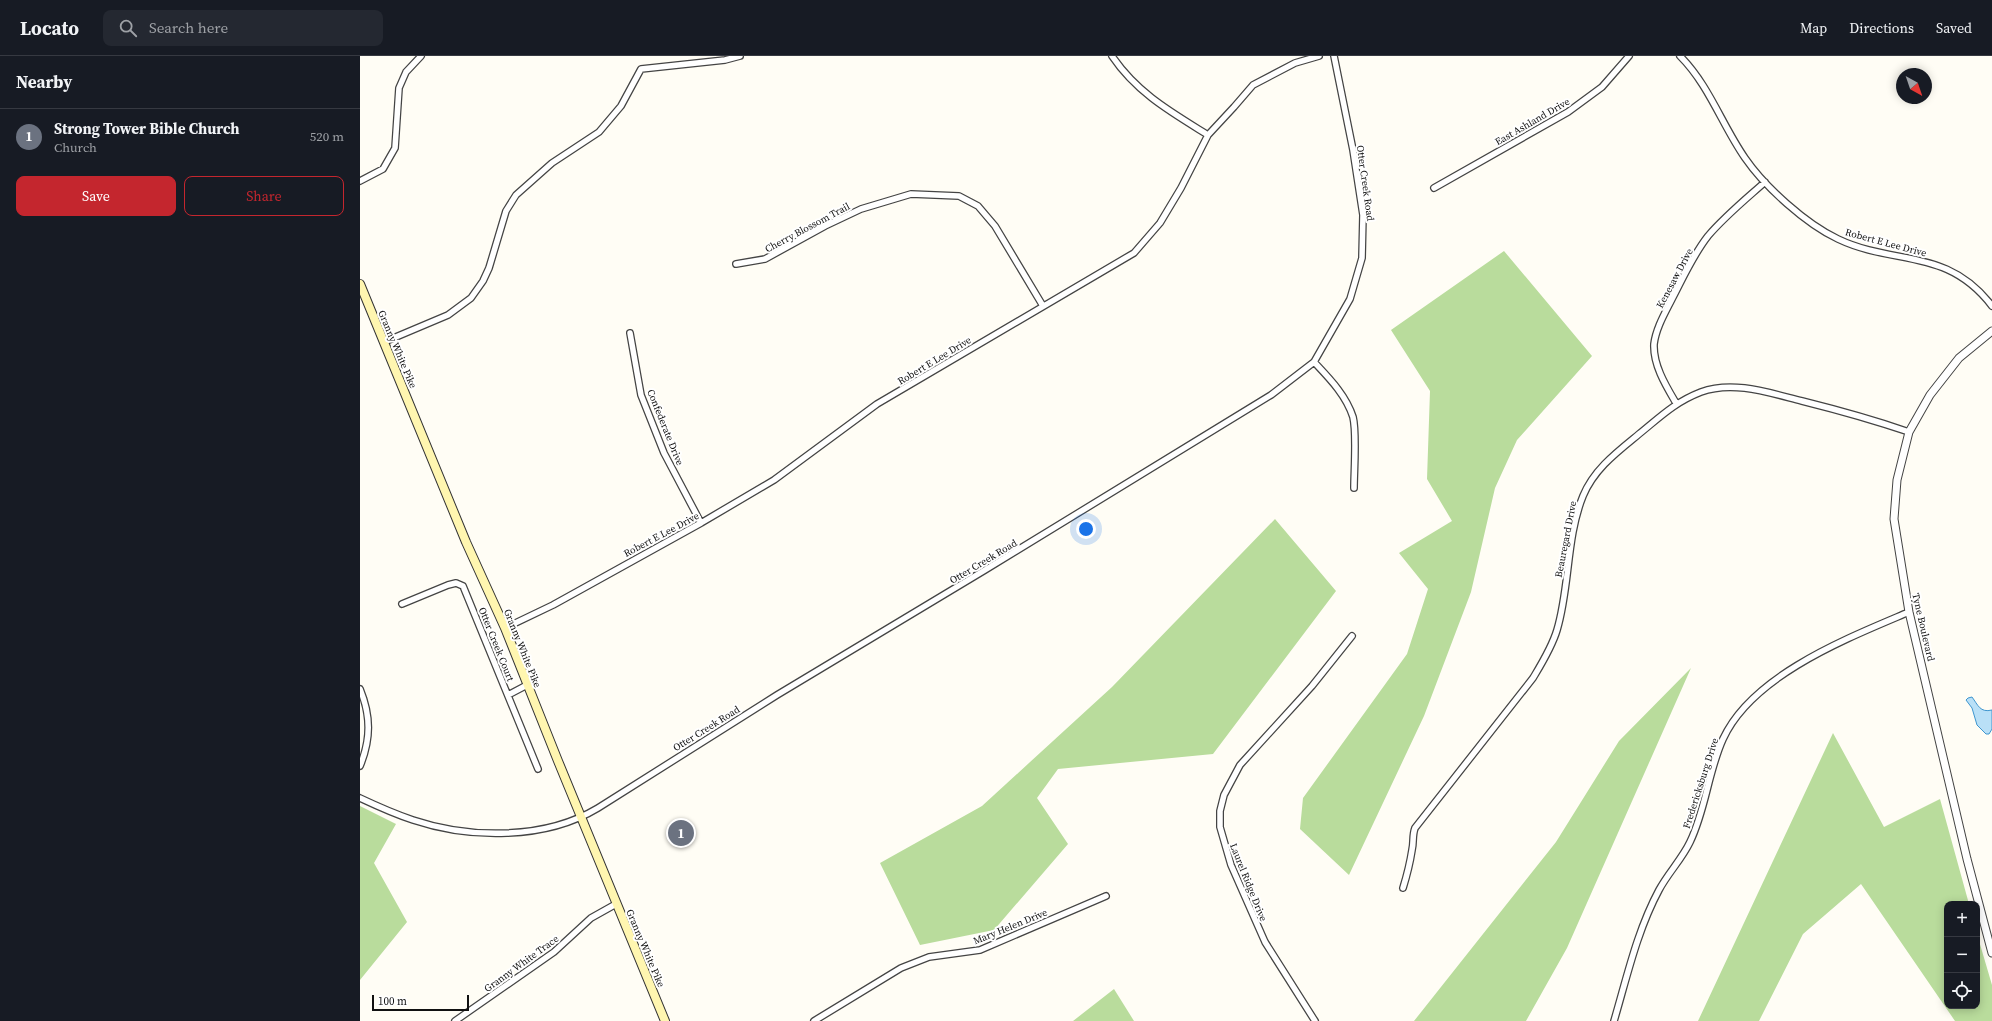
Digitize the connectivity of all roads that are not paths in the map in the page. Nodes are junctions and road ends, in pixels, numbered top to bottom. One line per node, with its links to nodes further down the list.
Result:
1 (421, 56): 9 (street)
2 (740, 56): 18 (street)
3 (1112, 56): 8 (street)
4 (1319, 56): 8 (street, Robert E Lee Drive)
5 (1334, 56): 19 (street, Otter Creek Road)
6 (1629, 56): 11 (street, East Ashland Drive)
7 (1680, 56): 10 (street, Robert E Lee Drive)
8 (1208, 135): 14 (street, Robert E Lee Drive)
9 (360, 181)
10 (1765, 182): 15 (street, Robert E Lee Drive); 20 (street, Kenesaw Drive)
11 (1434, 188)
12 (736, 264): 14 (street, Cherry Blossom Trail)
13 (360, 284): 18 (main road, Granny White Pike)
14 (1043, 306): 23 (street, Robert E Lee Drive)
15 (1992, 306)
16 (1992, 331): 21 (street, Tyne Boulevard)
17 (630, 333): 23 (street, Confederate Drive)
18 (384, 342): 26 (main road, Granny White Pike)
19 (1314, 362): 22 (street); 34 (street, Otter Creek Road)
20 (1676, 403): 21 (street, Beauregard Drive); 35 (street, Beauregard Drive)
21 (1909, 432): 25 (street, Tyne Boulevard)
22 (1354, 488)
23 (701, 524): 26 (street, Robert E Lee Drive)
24 (402, 604): 30 (street, Otter Creek Court)
25 (1909, 612): 38 (street, Tyne Boulevard); 43 (street, Fredericksburg Drive)
26 (505, 628): 28 (main road, Granny White Pike)
27 (1352, 636): 42 (street, Laurel Ridge Drive)
28 (527, 685): 30 (street); 34 (main road, Granny White Pike)
29 (360, 689): 31 (street)
30 (508, 695): 32 (street, Otter Creek Court)
31 (360, 766)
32 (538, 769)
33 (360, 798): 34 (street, Otter Creek Road)
34 (581, 817): 37 (main road, Granny White Pike)
35 (1403, 888)
36 (1106, 896): 41 (street, Mary Helen Drive)
37 (616, 904): 39 (street, Granny White Trace); 40 (main road, Granny White Pike)
38 (1992, 953)
39 (455, 1021)
40 (665, 1021)
41 (814, 1021)
42 (1315, 1021)
43 (1614, 1021)

